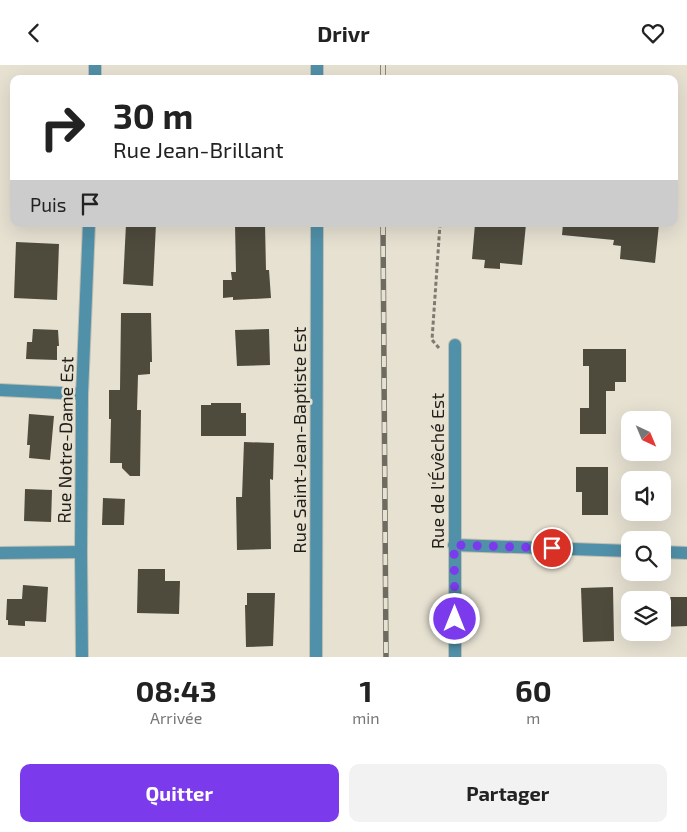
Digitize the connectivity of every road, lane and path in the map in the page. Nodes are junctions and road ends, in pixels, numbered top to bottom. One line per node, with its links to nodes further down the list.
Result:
1 (89, 227): 7 (street, Rue Notre-Dame Est)
2 (317, 227): 15 (street, Rue Saint-Jean-Baptiste Est)
3 (440, 227): 5 (path)
4 (455, 345): 5 (street, Rue de l'Évêché Est)
5 (455, 367): 8 (street, Rue de l'Évêché Est)
6 (0, 390): 7 (street)
7 (82, 394): 10 (street, Rue Notre-Dame Est)
8 (454, 545): 9 (street); 16 (street, Rue de l'Évêché Est)
9 (621, 551)
10 (81, 552): 12 (street); 14 (street, Rue Notre-Dame Est)
11 (671, 552): 13 (street)
12 (0, 553)
13 (687, 553)
14 (82, 657)
15 (316, 657)
16 (455, 657)

